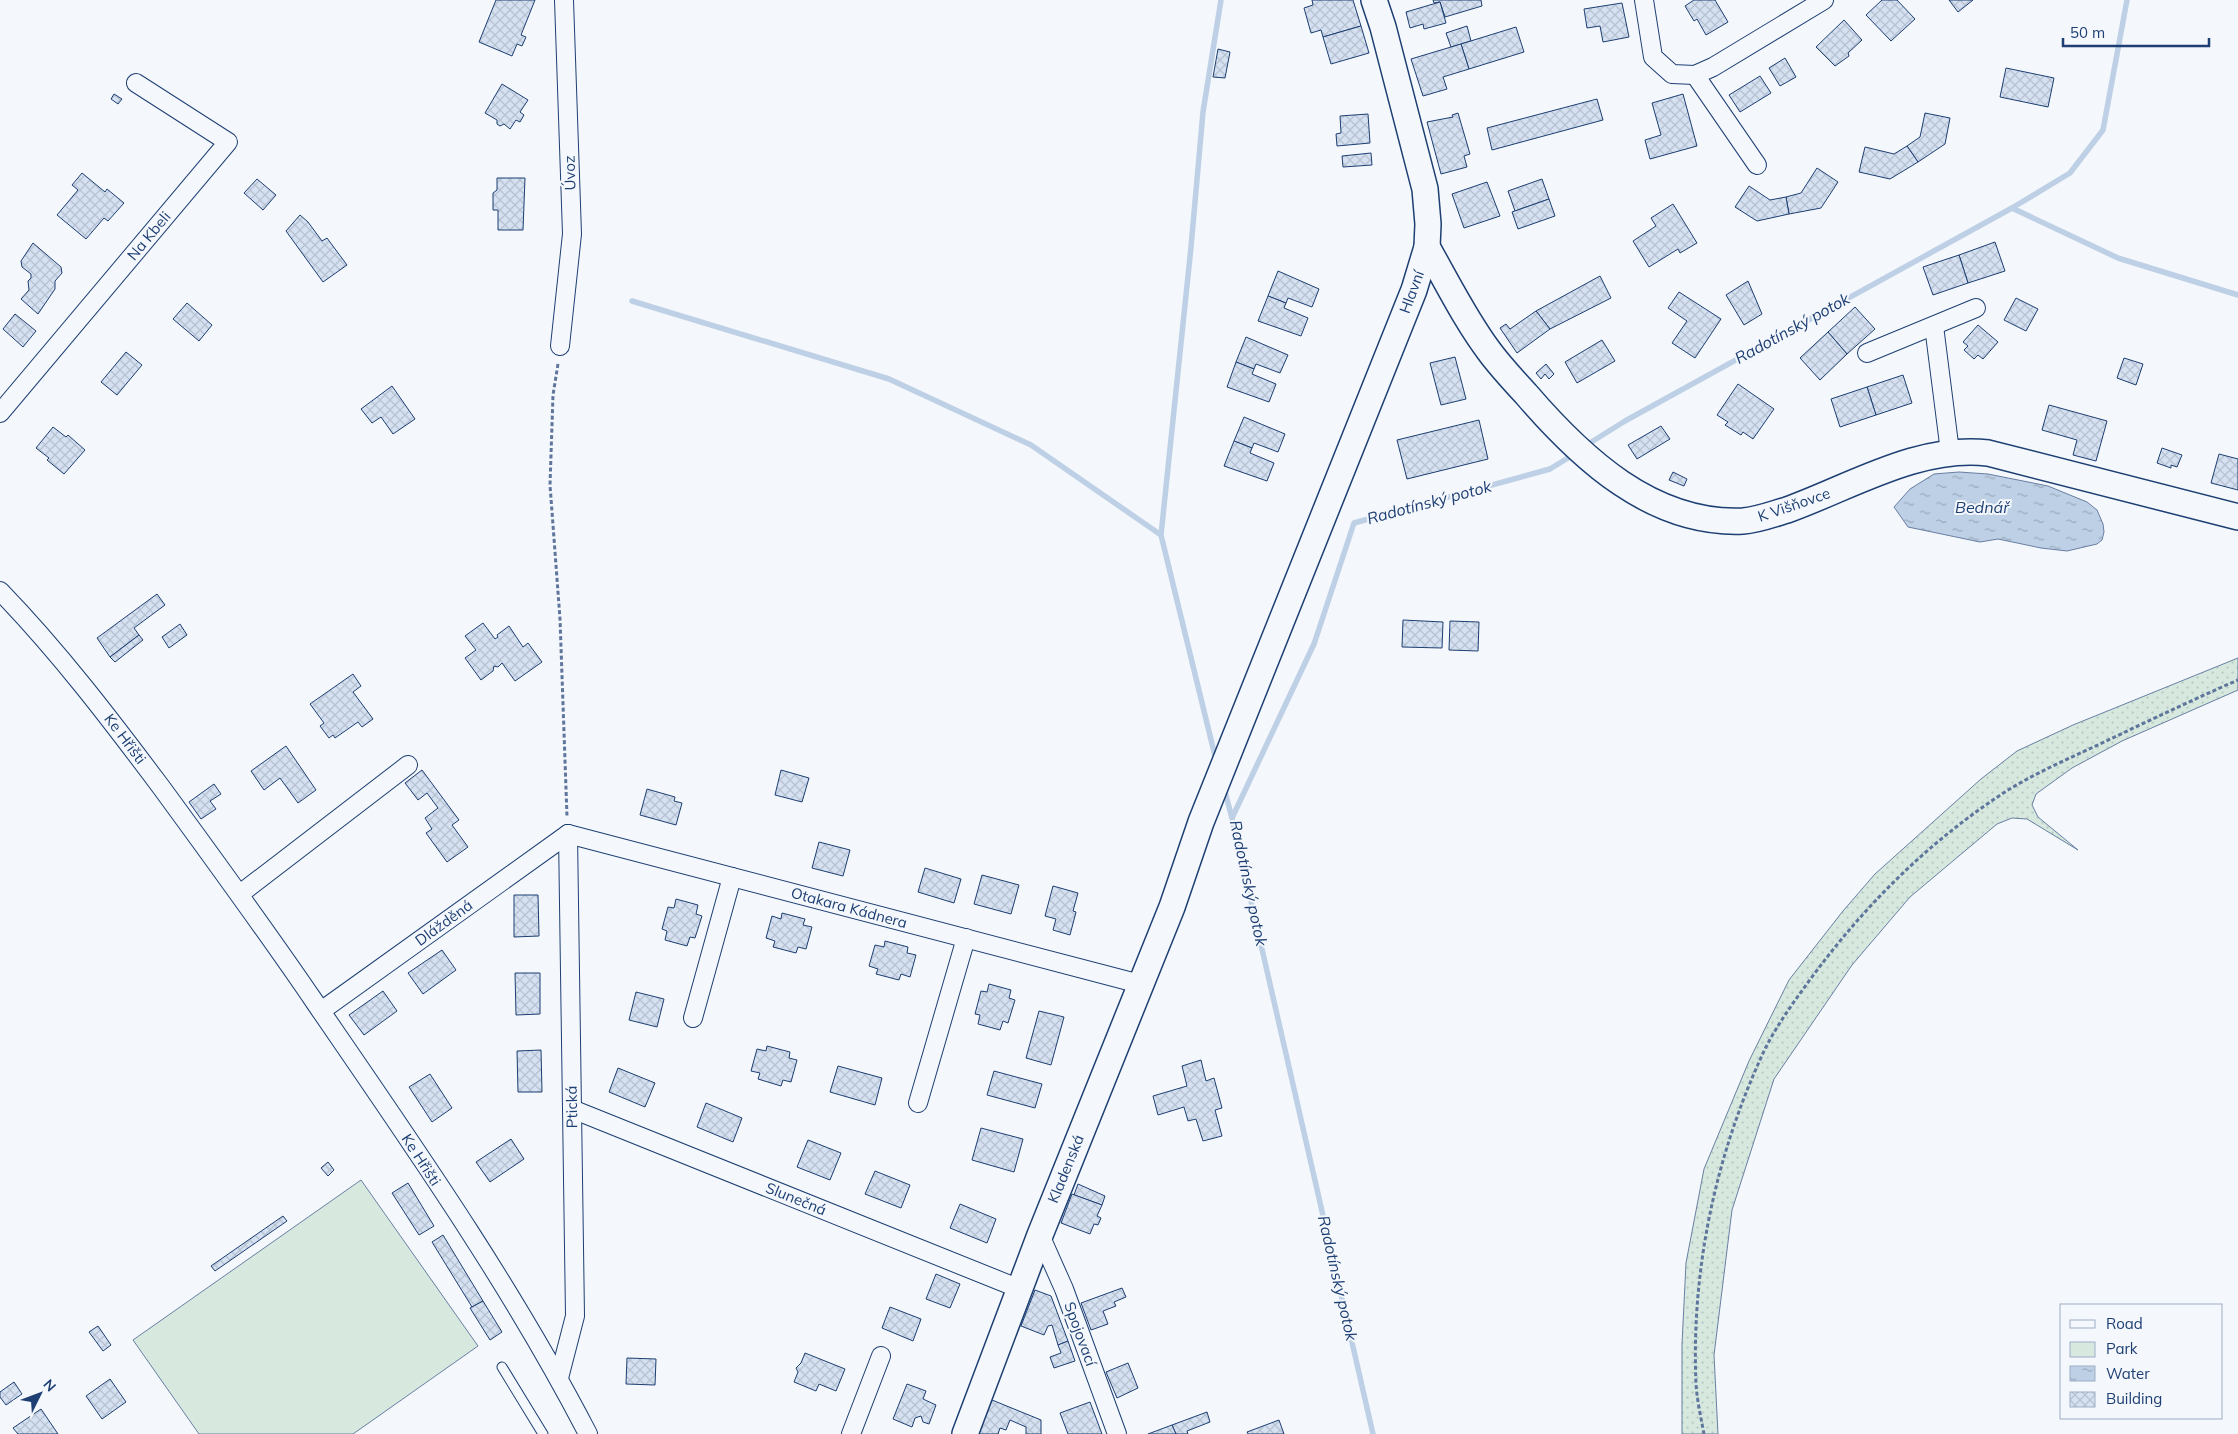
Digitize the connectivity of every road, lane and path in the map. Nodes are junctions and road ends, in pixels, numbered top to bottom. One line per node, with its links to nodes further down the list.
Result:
1 (564, 0): 11 (street, Úvoz)
2 (1374, 0): 8 (main road, Hlavní)
3 (1644, 0): 5 (street)
4 (1824, 0): 5 (street)
5 (1695, 75): 7 (street)
6 (136, 83): 13 (street, Na Kbeli)
7 (1757, 165)
8 (1428, 247): 14 (main road, K Višňovce); 22 (main road, Hlavní)
9 (1976, 308): 10 (street)
10 (1934, 326): 12 (street); 14 (street)
11 (560, 346): 19 (path)
12 (1867, 353)
13 (0, 413)
14 (1950, 452): 15 (main road, K Višňovce)
15 (2238, 517)
16 (0, 591): 21 (street, Ke Hřišti)
17 (2238, 680): 39 (path)
18 (408, 765): 21 (street)
19 (568, 834): 20 (street, Otakara Kádnera); 25 (street, Dlážděná); 28 (street, Ptická)
20 (732, 877): 23 (street, Otakara Kádnera); 26 (street)
21 (240, 894): 25 (street, Ke Hřišti)
22 (1172, 907): 24 (main road, Kladenská)
23 (966, 938): 24 (street, Otakara Kádnera); 27 (street)
24 (1140, 984): 29 (main road, Kladenská)
25 (321, 1011): 33 (street, Ke Hřišti)
26 (693, 1018)
27 (918, 1103)
28 (572, 1109): 30 (street, Slunečná); 33 (street, Ptická)
29 (1040, 1235): 30 (main road, Kladenská); 38 (street, Spojovací)
30 (1020, 1289): 37 (main road, Kladenská)
31 (881, 1356): 34 (street)
32 (502, 1367): 35 (lane)
33 (559, 1378): 36 (street, Ke Hřišti)
34 (853, 1433)
35 (543, 1434)
36 (588, 1434)
37 (965, 1434)
38 (1117, 1434)
39 (1704, 1434)

